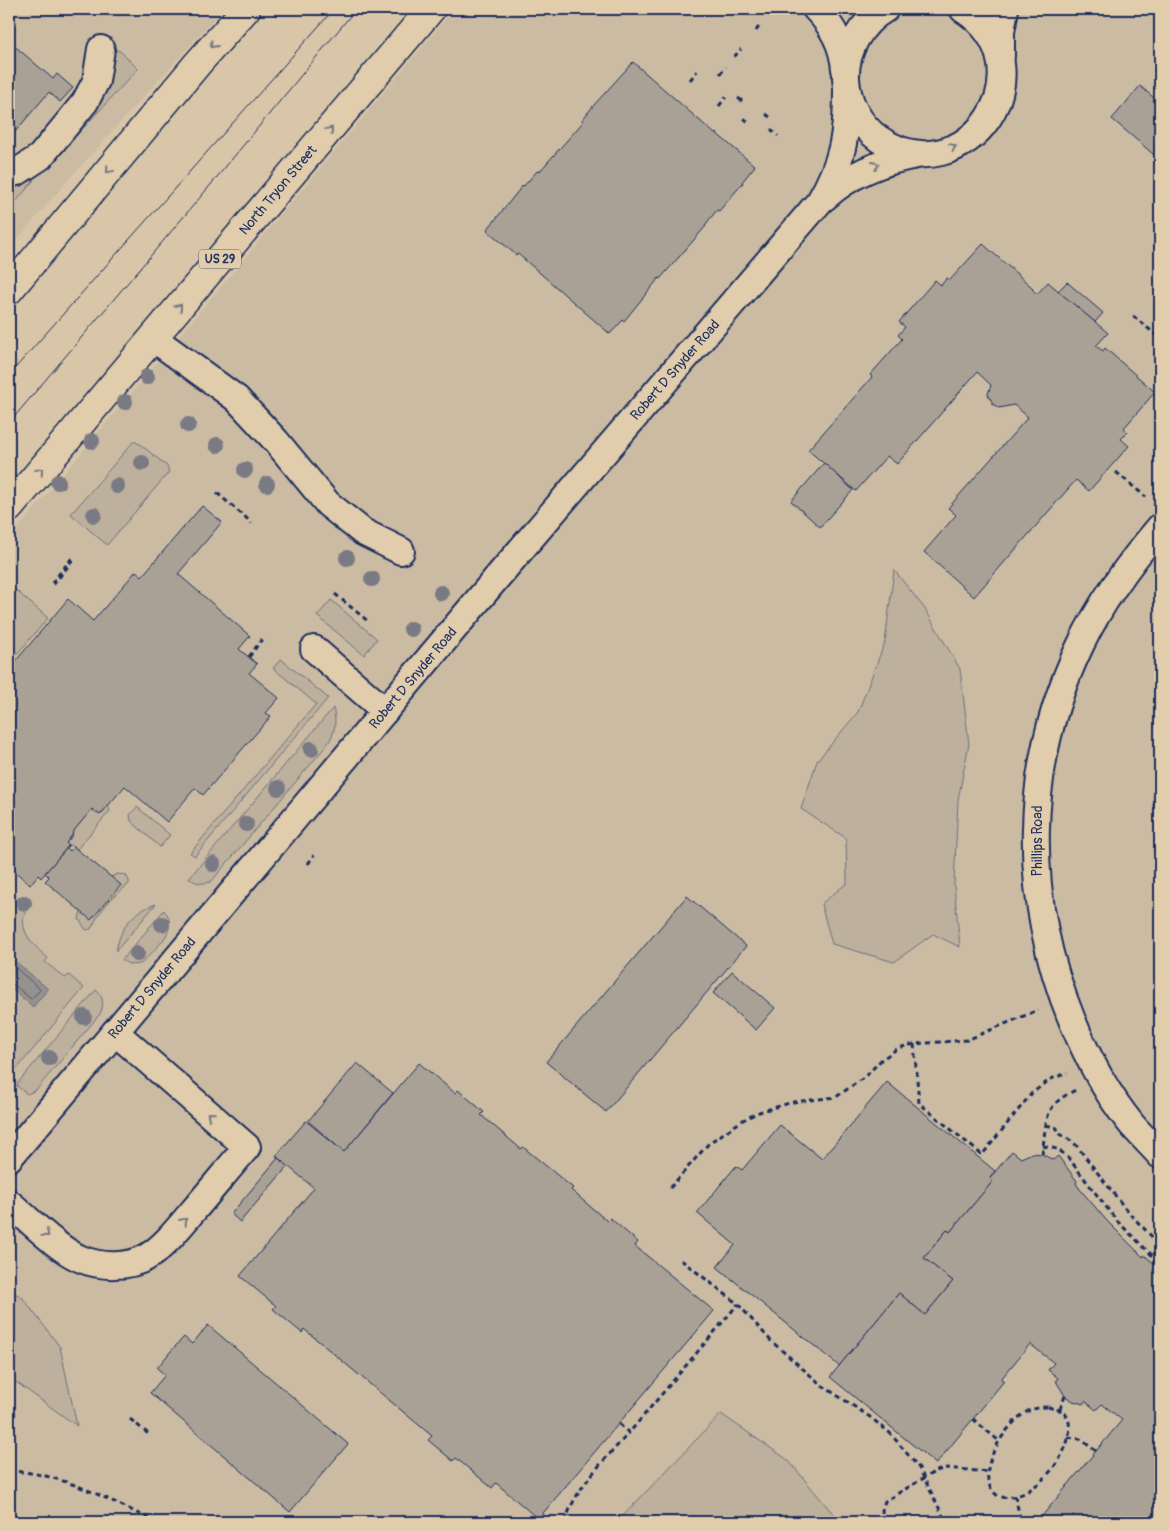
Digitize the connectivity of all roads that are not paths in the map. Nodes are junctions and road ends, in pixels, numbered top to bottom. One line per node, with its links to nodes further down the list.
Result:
1 (246, 9): 13 (main road, one-way to 13)
2 (430, 9): 14 (main road, North Tryon Street / US 29, one-way to 2)
3 (816, 9): 9 (street)
4 (885, 9): 9 (street)
5 (963, 9): 8 (street)
6 (1005, 9): 8 (street)
7 (101, 49): 11 (street)
8 (1001, 62): 10 (street, Robert D Snyder Road, one-way to 8)
9 (847, 84): 10 (street); 12 (street, Robert D Snyder Road)
10 (925, 154): 12 (street, Robert D Snyder Road, one-way to 10)
11 (9, 174)
12 (820, 201): 19 (street, Robert D Snyder Road)
13 (9, 290)
14 (153, 338): 15 (main road, North Tryon Street / US 29, one-way to 14); 17 (street)
15 (9, 508)
16 (1160, 526): 22 (street, Phillips Road)
17 (401, 551)
18 (314, 649): 19 (street)
19 (385, 711): 20 (street, Robert D Snyder Road)
20 (115, 1032): 21 (street, Robert D Snyder Road); 23 (street, one-way to 20)
21 (14, 1142)
22 (1160, 1156)
23 (9, 1203)

